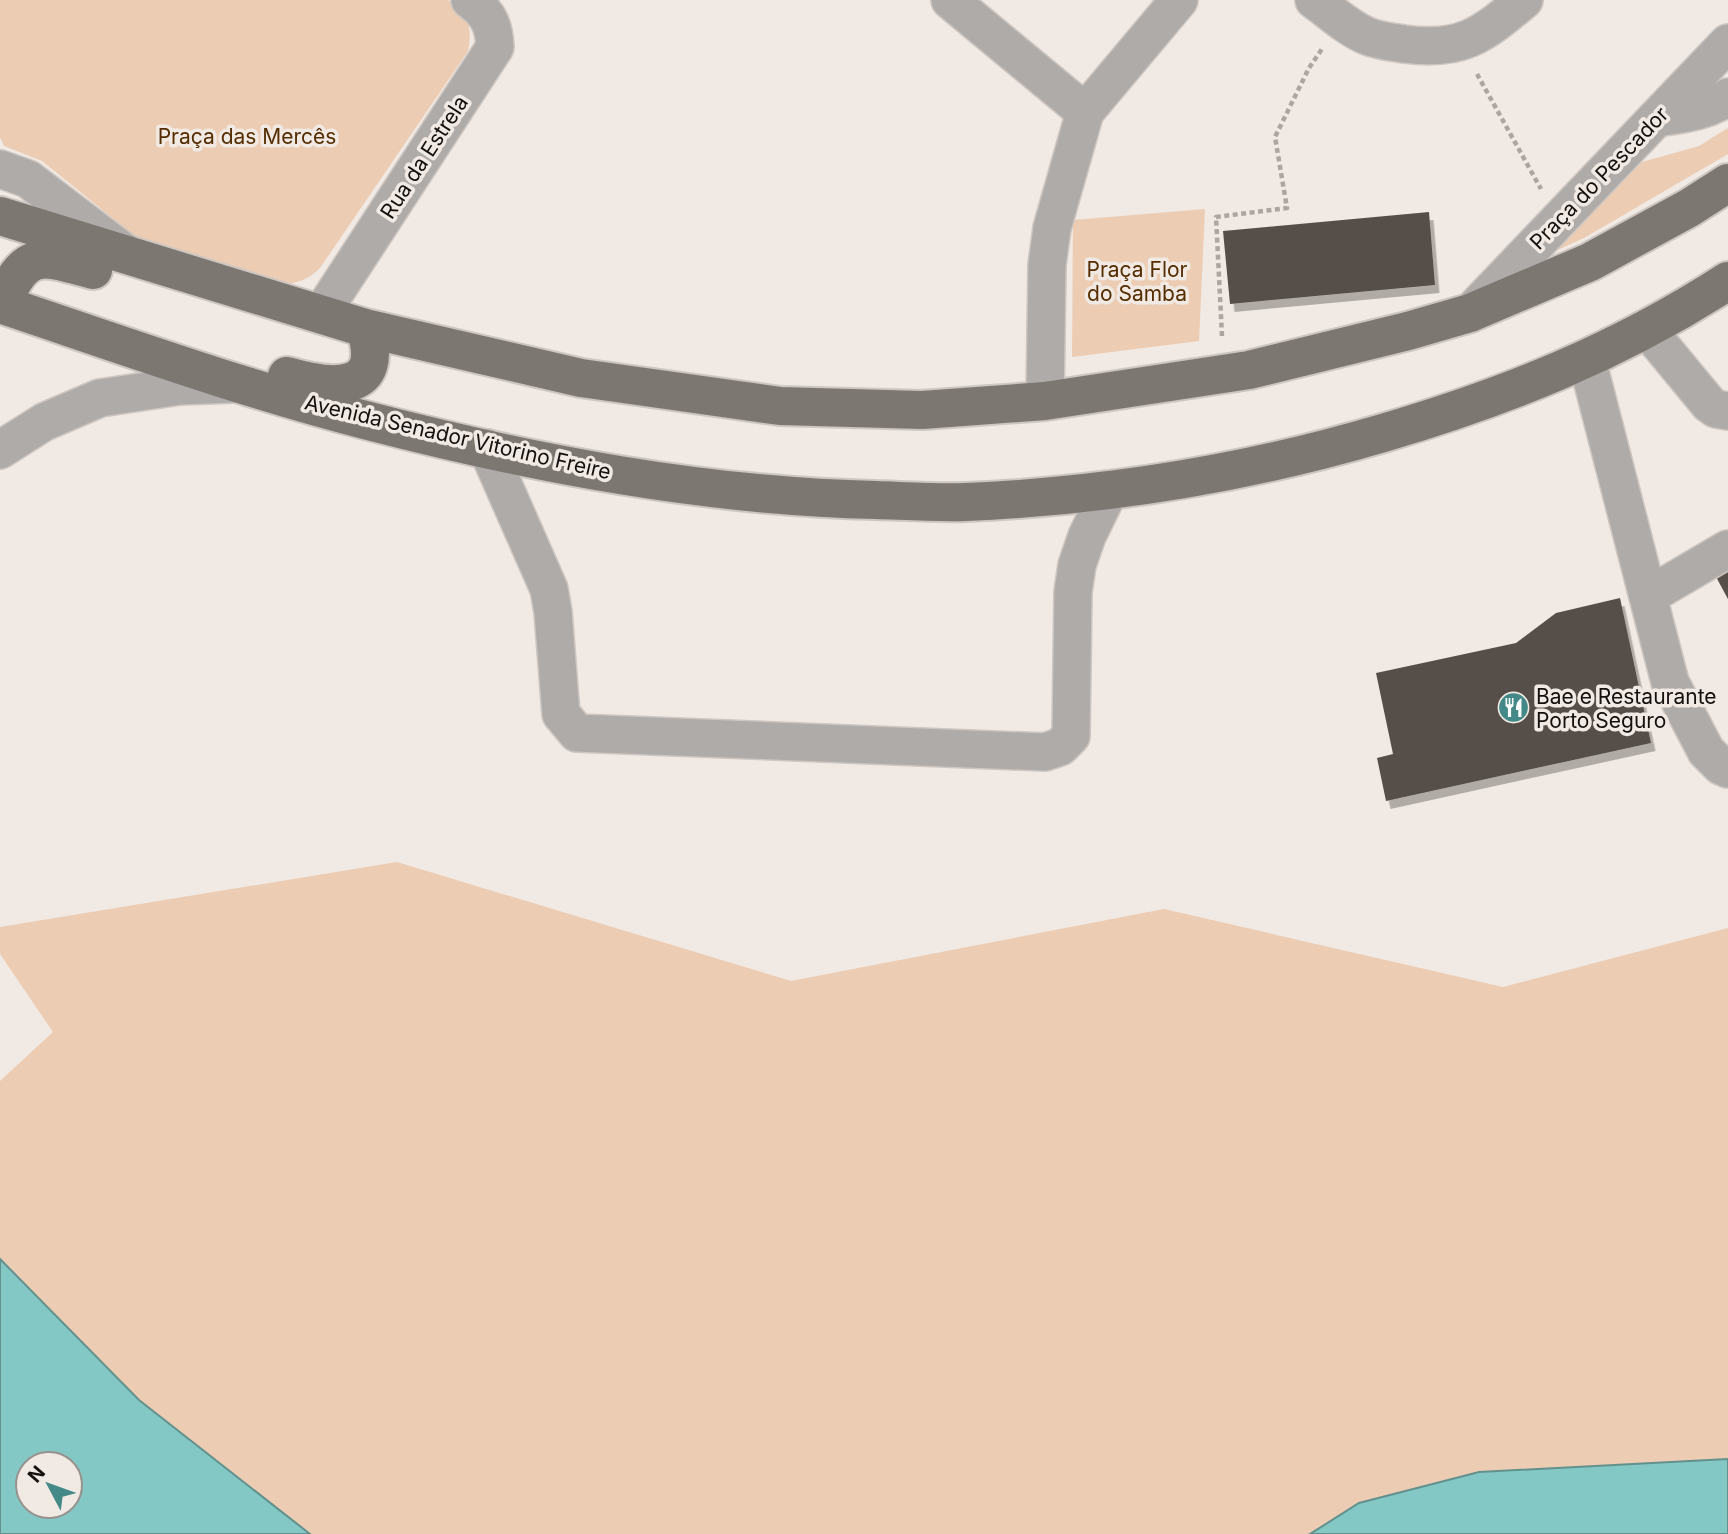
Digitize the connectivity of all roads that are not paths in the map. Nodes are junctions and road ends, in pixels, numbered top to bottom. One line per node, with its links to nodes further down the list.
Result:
1 (470, 0): 18 (street, Rua da Estrela)
2 (950, 0): 8 (street)
3 (1179, 0): 8 (street)
4 (1524, 0): 5 (street)
5 (1328, 9)
6 (1728, 43): 9 (street, Praça do Pescador)
7 (1728, 97): 9 (street)
8 (1086, 111): 24 (street)
9 (1657, 118): 17 (street, Praça do Pescador)
10 (0, 169): 13 (street)
11 (1728, 183): 17 (main road)
12 (0, 216): 13 (main road)
13 (131, 257): 15 (main road)
14 (1728, 281): 20 (main road, Avenida Senador Vitorino Freire)
15 (226, 285): 16 (main road); 18 (main road)
16 (1, 304): 21 (main road, Avenida Senador Vitorino Freire)
17 (1470, 313): 24 (main road)
18 (321, 314): 19 (main road)
19 (365, 328): 21 (main road); 24 (main road)
20 (1647, 329): 22 (main road, Avenida Senador Vitorino Freire); 25 (street)
21 (134, 349): 23 (main road, Avenida Senador Vitorino Freire)
22 (1587, 360): 28 (main road, Avenida Senador Vitorino Freire); 30 (street)
23 (242, 383): 26 (main road, Avenida Senador Vitorino Freire); 27 (street)
24 (1045, 401)
25 (1728, 411)
26 (487, 448): 28 (main road, Avenida Senador Vitorino Freire); 28 (street)
27 (0, 450)
28 (1109, 491)
29 (1728, 549): 30 (street)
30 (1648, 596): 31 (street)
31 (1728, 769)

